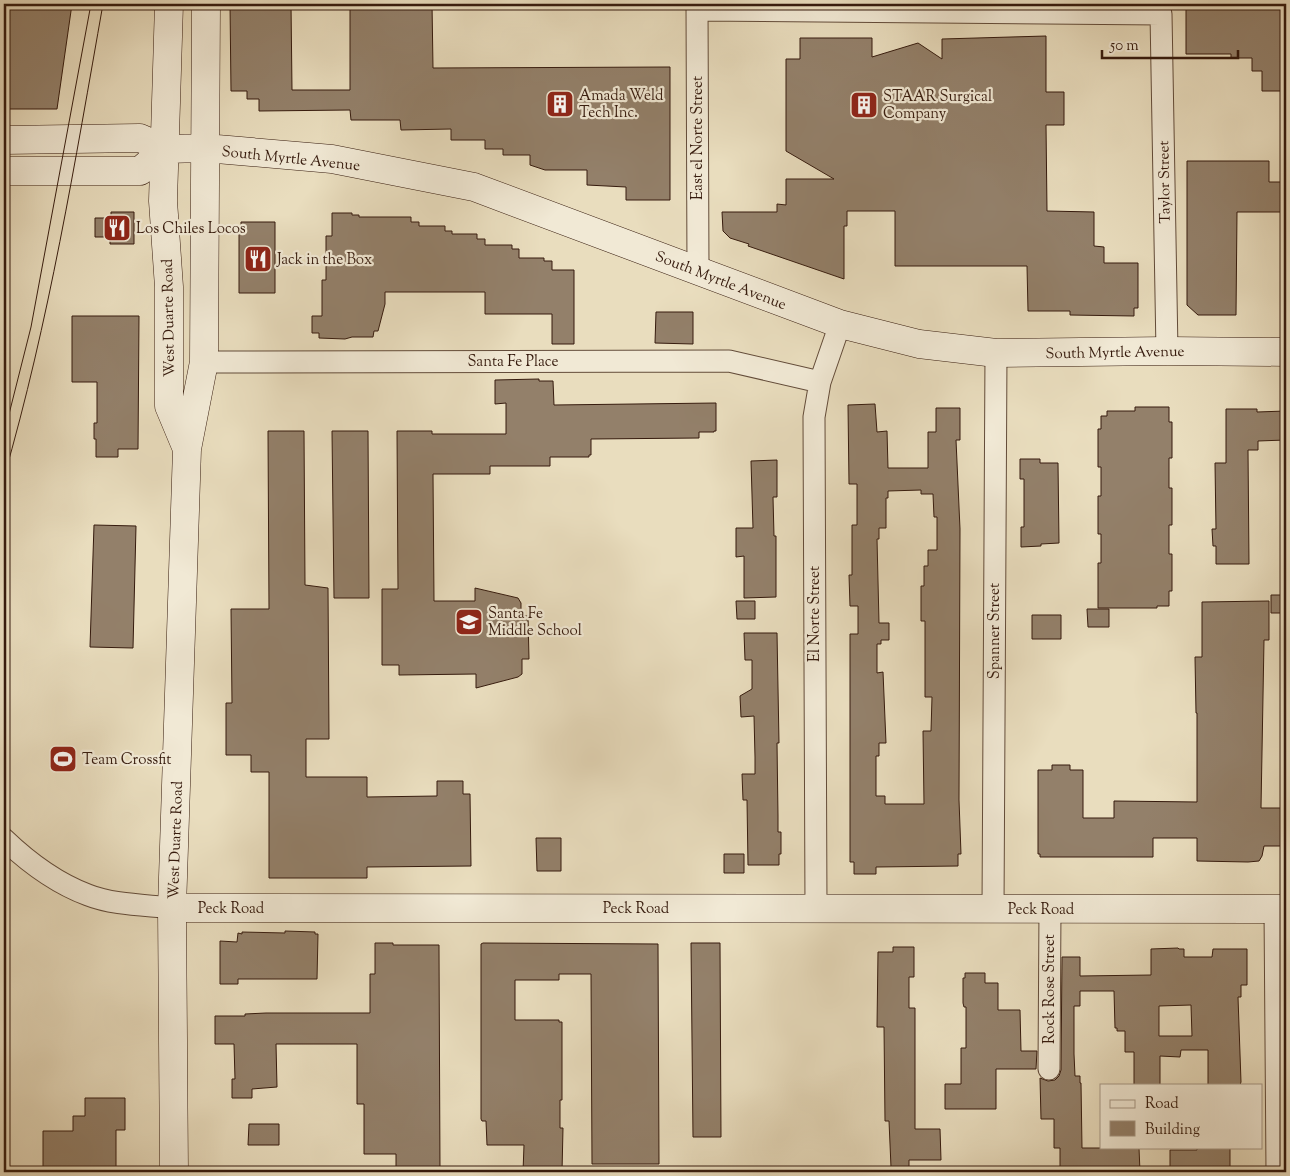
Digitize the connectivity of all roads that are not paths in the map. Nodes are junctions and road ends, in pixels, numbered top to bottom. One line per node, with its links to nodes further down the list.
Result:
1 (169, 4): 6 (main road, West Duarte Road)
2 (206, 4): 5 (main road, West Duarte Road)
3 (697, 7): 8 (street, East el Norte Street); 10 (street, Taylor Street)
4 (4, 140): 6 (main road, South Myrtle Avenue)
5 (205, 148): 6 (main road, South Myrtle Avenue); 8 (main road, South Myrtle Avenue); 13 (main road, West Duarte Road)
6 (165, 149): 7 (main road); 15 (main road, West Duarte Road)
7 (4, 171)
8 (698, 271): 9 (main road, South Myrtle Avenue)
9 (840, 324): 12 (main road, South Myrtle Avenue); 14 (street, El Norte Street)
10 (1167, 351): 11 (main road, South Myrtle Avenue); 12 (main road, South Myrtle Avenue)
11 (1286, 352)
12 (996, 353): 19 (street, Spanner Street)
13 (204, 362): 14 (street, Santa Fe Place); 15 (main road, West Duarte Road)
14 (820, 382): 18 (street, El Norte Street)
15 (187, 449): 17 (main road, West Duarte Road)
16 (4, 839): 17 (street, Peck Road)
17 (172, 908): 18 (main road, Peck Road); 23 (main road, West Duarte Road)
18 (816, 908): 19 (main road, Peck Road)
19 (993, 909): 20 (main road, Peck Road)
20 (1050, 909): 21 (main road, Peck Road); 22 (street, Rock Rose Street)
21 (1280, 909): 24 (street)
22 (1049, 1069)
23 (174, 1172)
24 (1277, 1172)

